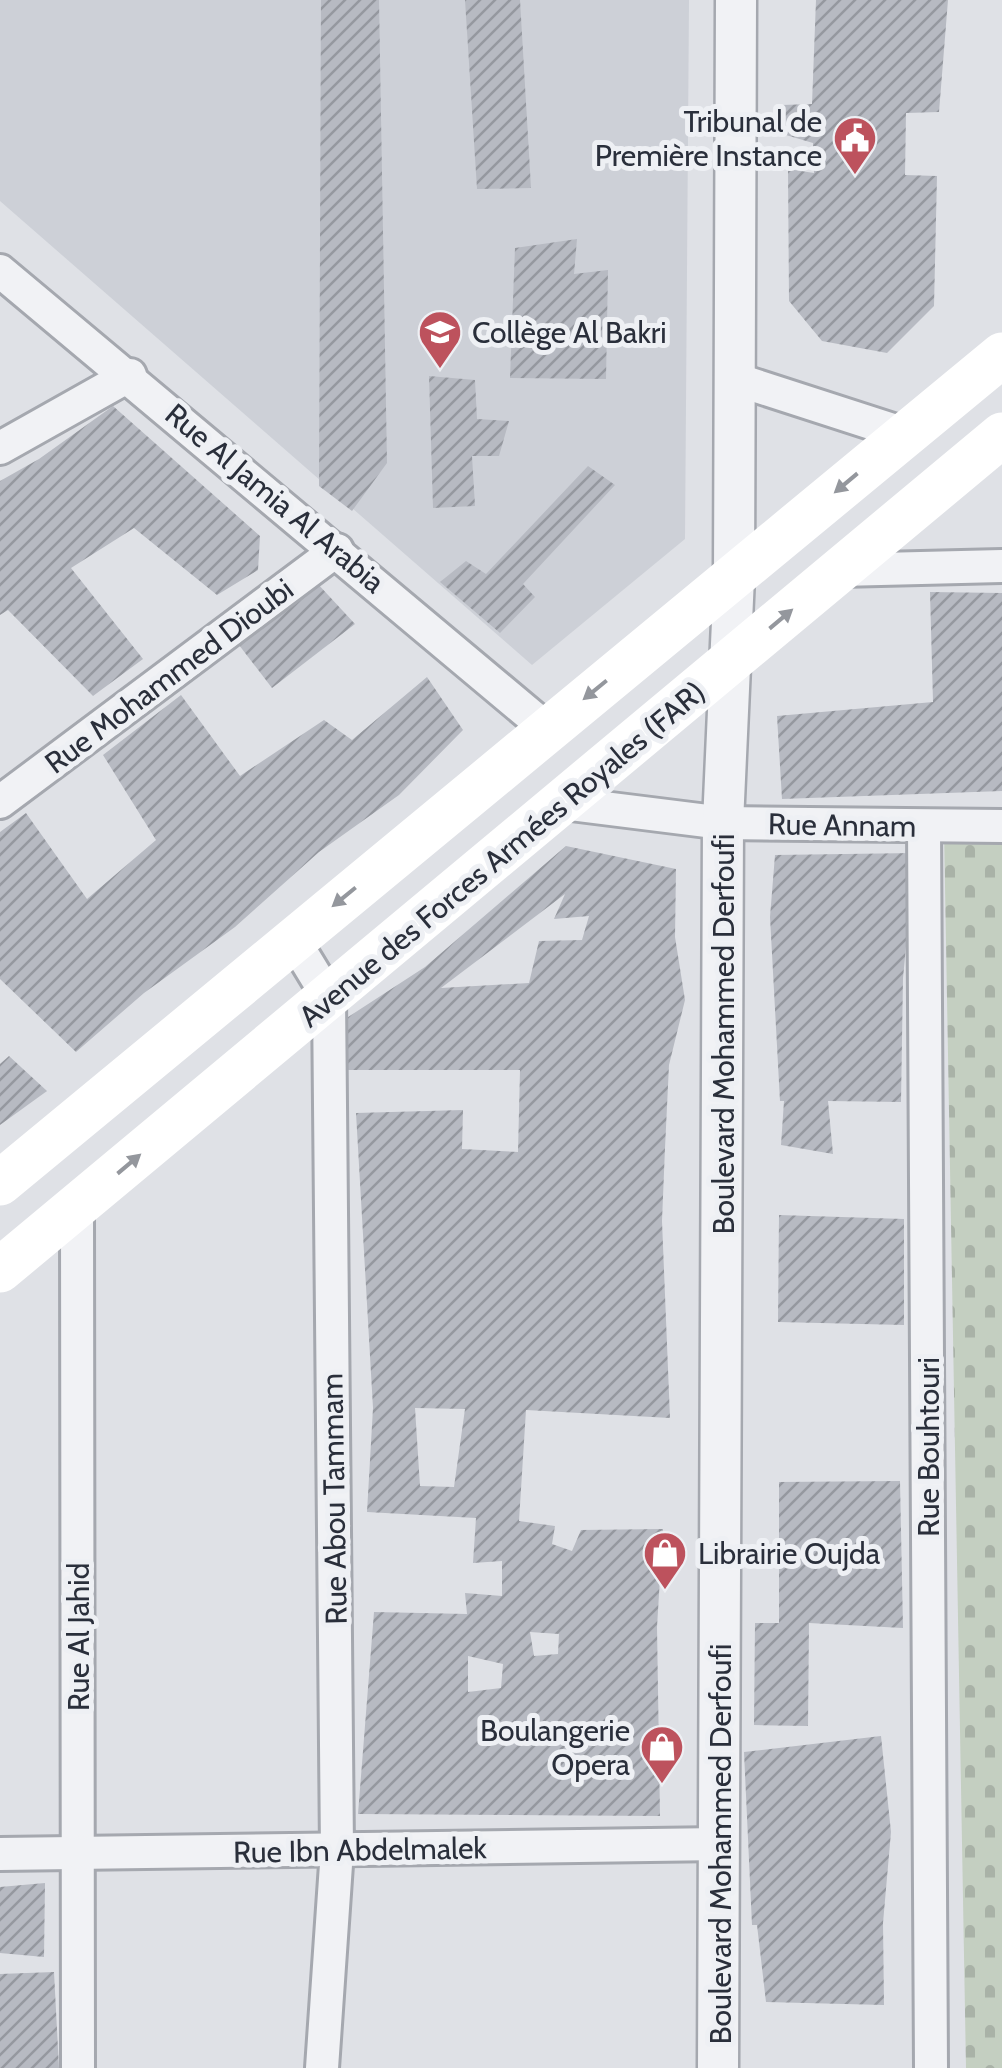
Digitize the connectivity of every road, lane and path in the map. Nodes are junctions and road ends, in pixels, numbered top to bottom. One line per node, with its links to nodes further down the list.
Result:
1 (736, 0): 5 (street, Boulevard Mohammed Derfoufi)
2 (0, 270): 4 (street, Rue Al Jamia Al Arabia)
3 (1002, 354): 6 (main road)
4 (130, 375): 8 (street); 9 (street, Rue Al Jamia Al Arabia)
5 (735, 379): 6 (street); 12 (street, Boulevard Mohammed Derfoufi)
6 (906, 434): 12 (main road, one-way to 12)
7 (1002, 435): 11 (main road, Avenue des Forces Armées Royales (FAR))
8 (0, 448)
9 (338, 550): 14 (street, Rue Al Jamia Al Arabia); 15 (street, Rue Mohammed Dioubi)
10 (1002, 566): 11 (street)
11 (840, 570): 13 (main road, Avenue des Forces Armées Royales (FAR), one-way to 11)
12 (734, 577): 13 (street, Boulevard Mohammed Derfoufi); 14 (main road, one-way to 14)
13 (732, 660): 16 (main road, Avenue des Forces Armées Royales (FAR)); 17 (street, Boulevard Mohammed Derfoufi)
14 (548, 729): 20 (main road, one-way to 20)
15 (0, 802)
16 (563, 803): 17 (street, Rue Annam); 21 (main road, Avenue des Forces Armées Royales (FAR))
17 (723, 823): 18 (street, Rue Annam); 25 (street, Boulevard Mohammed Derfoufi)
18 (924, 826): 19 (street, Rue Annam); 32 (street, Rue Bouhtouri)
19 (1002, 826)
20 (293, 939): 21 (street); 22 (main road)
21 (329, 998): 23 (main road, Avenue des Forces Armées Royales (FAR), one-way to 21); 26 (street, Rue Abou Tammam)
22 (0, 1183)
23 (77, 1207): 24 (main road, Avenue des Forces Armées Royales (FAR)); 28 (street, Rue Al Jahid)
24 (0, 1270)
25 (720, 1844): 26 (street, Rue Ibn Abdelmalek); 31 (street, Boulevard Mohammed Derfoufi)
26 (337, 1850): 28 (street, Rue Ibn Abdelmalek); 30 (street, Rue Abou Tammam)
27 (0, 1854): 28 (street, Rue Ibn Abdelmalek)
28 (79, 1855): 29 (street, Rue Al Jahid)
29 (78, 2068)
30 (322, 2068)
31 (718, 2068)
32 (931, 2068)

